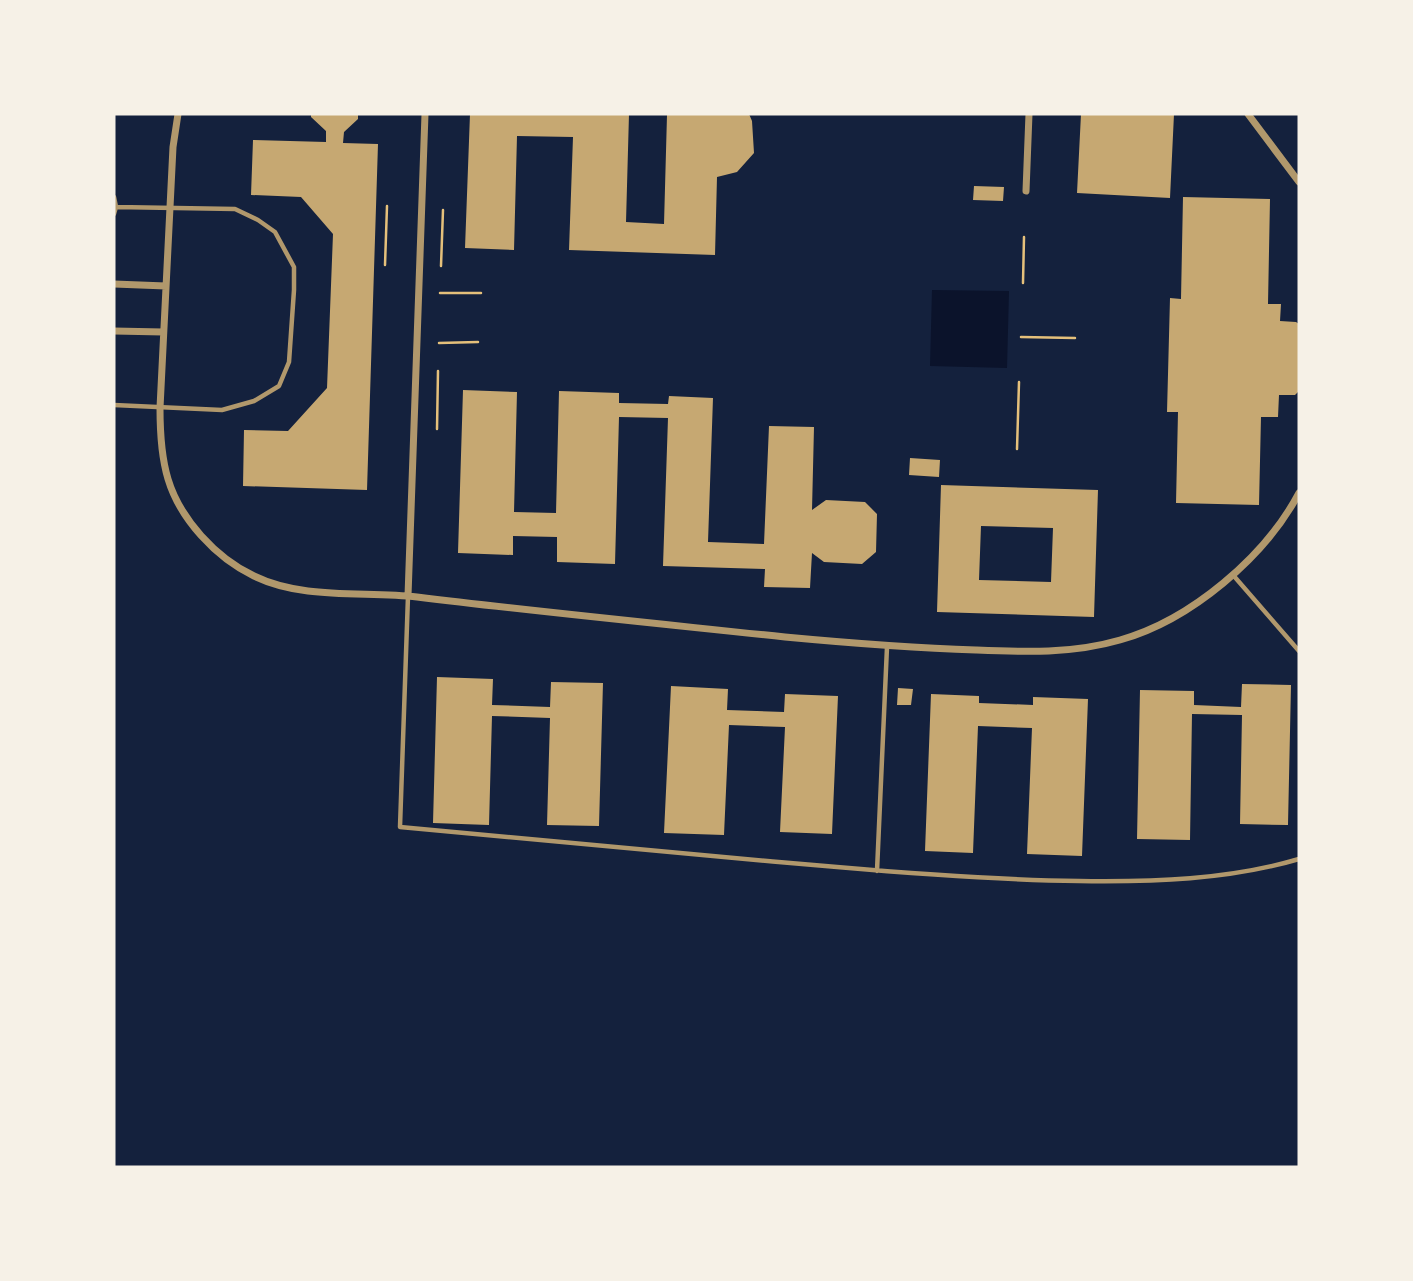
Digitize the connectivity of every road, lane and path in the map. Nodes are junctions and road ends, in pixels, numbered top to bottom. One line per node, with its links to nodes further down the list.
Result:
1 (178, 114): 10 (street)
2 (425, 114): 35 (street)
3 (1029, 114): 6 (street)
4 (1248, 114): 5 (street)
5 (1299, 182)
6 (1026, 191)
7 (114, 197): 9 (lane)
8 (387, 206): 14 (path)
9 (116, 207): 10 (lane); 12 (lane)
10 (170, 208): 18 (street); 30 (lane)
11 (443, 210): 15 (path)
12 (114, 214)
13 (1024, 237): 16 (path)
14 (385, 265)
15 (442, 266)
16 (1023, 282)
17 (114, 284): 18 (street)
18 (166, 286): 22 (street)
19 (440, 293): 20 (path)
20 (481, 293)
21 (114, 331): 22 (street)
22 (163, 332): 30 (street)
23 (1021, 337): 24 (path)
24 (1075, 338)
25 (478, 342): 26 (path)
26 (439, 343)
27 (438, 371): 31 (path)
28 (1019, 382): 32 (path)
29 (114, 405): 30 (lane)
30 (160, 408): 35 (street)
31 (437, 429)
32 (1017, 449)
33 (1299, 493): 34 (street)
34 (1233, 574): 36 (street); 37 (lane)
35 (408, 596): 36 (street); 39 (lane)
36 (887, 647): 39 (lane)
37 (1299, 651)
38 (1299, 859): 39 (lane)
39 (877, 871)

